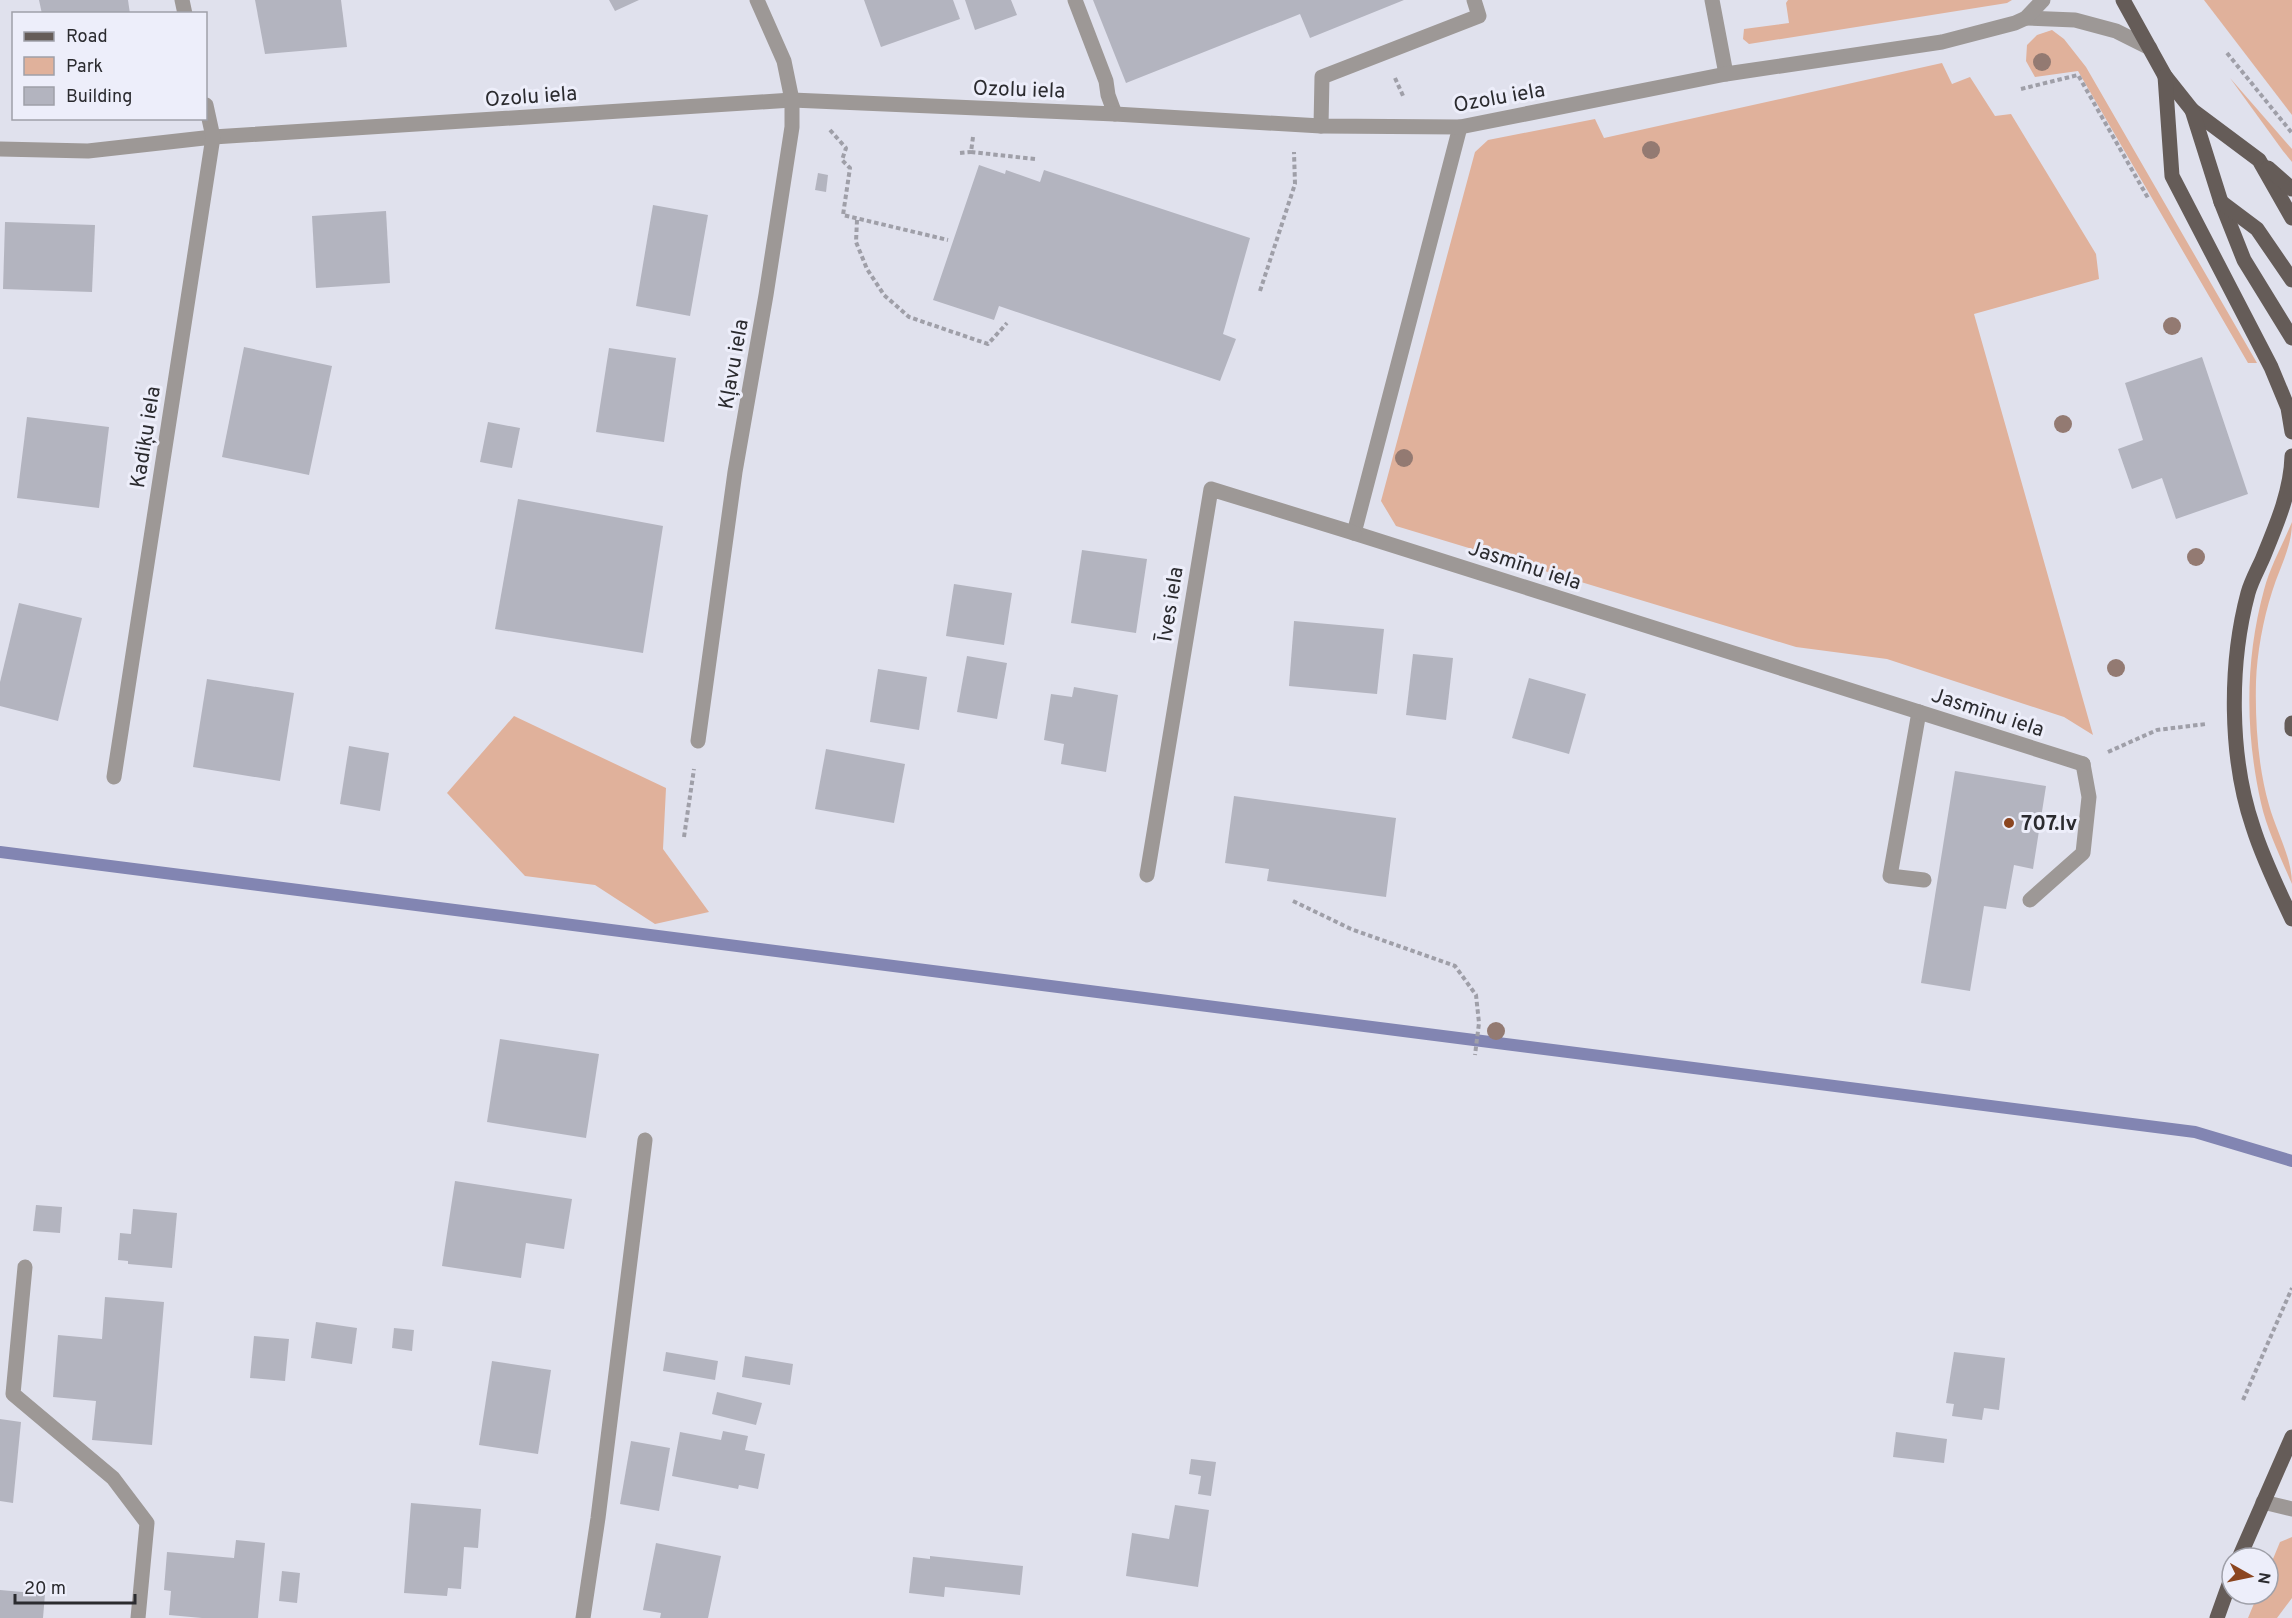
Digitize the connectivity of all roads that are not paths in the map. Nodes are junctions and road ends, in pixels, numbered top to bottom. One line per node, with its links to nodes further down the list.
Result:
1 (758, 0): 11 (street, Kļavu iela)
2 (1075, 0): 14 (street)
3 (1474, 0): 15 (street)
4 (1712, 0): 9 (street)
5 (2043, 0): 7 (street, Ozolu iela)
6 (2123, 0): 8 (main road)
7 (2026, 18): 8 (street, Ozolu iela); 9 (street, Ozolu iela)
8 (2150, 48): 10 (main road)
9 (1726, 74): 16 (street, Ozolu iela)
10 (2165, 76): 13 (main road); 25 (main road)
11 (792, 100): 14 (street, Ozolu iela); 17 (street, Ozolu iela); 31 (street, Kļavu iela)
12 (207, 110): 17 (street, Kadiķu iela)
13 (2192, 110): 19 (main road); 21 (main road)
14 (1115, 114): 15 (street, Ozolu iela)
15 (1322, 126): 16 (street, Ozolu iela)
16 (1460, 127): 27 (street)
17 (213, 137): 18 (street, Ozolu iela); 32 (street, Kadiķu iela)
18 (0, 149)
19 (2259, 160): 20 (main road); 22 (main road)
20 (2292, 189)
21 (2221, 202): 23 (main road); 24 (main road)
22 (2292, 218)
23 (2292, 280)
24 (2292, 338)
25 (2292, 432)
26 (2292, 456): 36 (main road)
27 (1354, 533): 28 (street, Jasmīnu iela); 33 (street, Īves iela)
28 (1919, 712): 34 (street); 35 (street, Jasmīnu iela)
29 (2292, 723): 30 (main road)
30 (2292, 729)
31 (698, 741)
32 (114, 777)
33 (1148, 875)
34 (1924, 880)
35 (2030, 900)
36 (2292, 919)
37 (645, 1140): 44 (street)
38 (25, 1267): 43 (street)
39 (2292, 1437): 40 (main road)
40 (2263, 1502): 41 (street); 42 (main road)
41 (2292, 1509)
42 (2244, 1546)
43 (138, 1618)
44 (583, 1618)

